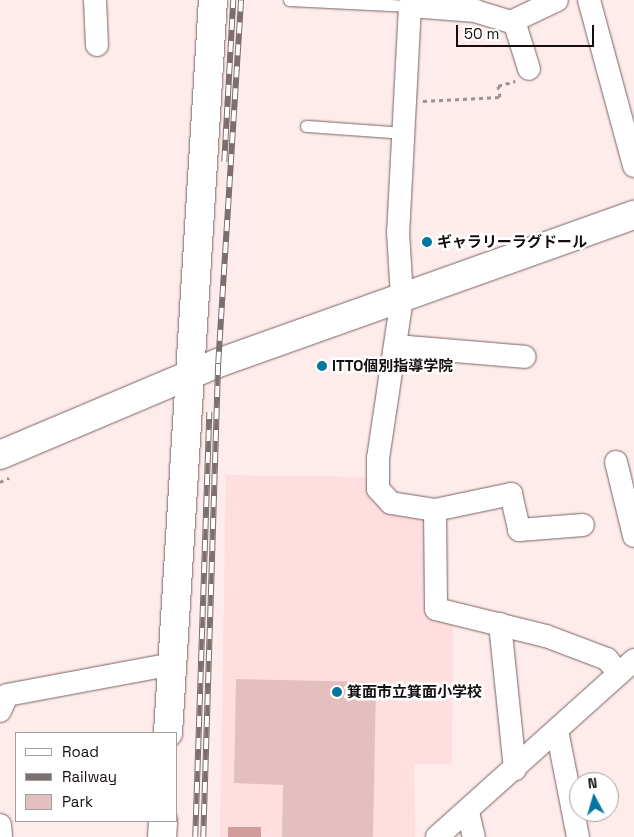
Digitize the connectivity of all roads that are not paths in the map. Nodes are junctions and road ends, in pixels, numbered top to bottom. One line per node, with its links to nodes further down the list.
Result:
1 (95, 0): 9 (street)
2 (213, 0): 18 (street)
3 (289, 0): 6 (lane)
4 (557, 0): 8 (street)
5 (589, 0): 13 (street)
6 (365, 2): 7 (lane)
7 (410, 3): 8 (street); 12 (street)
8 (514, 21): 10 (street)
9 (97, 45)
10 (530, 69)
11 (306, 126): 12 (lane)
12 (403, 133): 15 (street)
13 (634, 166)
14 (634, 215): 15 (street)
15 (402, 298): 16 (street); 18 (street)
16 (395, 346): 17 (street); 21 (street)
17 (526, 357)
18 (188, 377): 20 (street); 25 (street)
19 (616, 462): 23 (street)
20 (8, 465)
21 (435, 510): 22 (street); 24 (street)
22 (583, 525)
23 (634, 536)
24 (500, 624): 26 (street); 30 (street)
25 (172, 664): 27 (street); 29 (street)
26 (626, 667): 28 (street)
27 (0, 712)
28 (557, 730): 30 (street); 38 (street)
29 (168, 732)
30 (515, 769): 31 (street)
31 (468, 812): 36 (street); 37 (street)
32 (163, 822): 35 (street)
33 (0, 825): 34 (street)
34 (1, 837)
35 (162, 837)
36 (437, 837)
37 (474, 837)
38 (578, 837)

